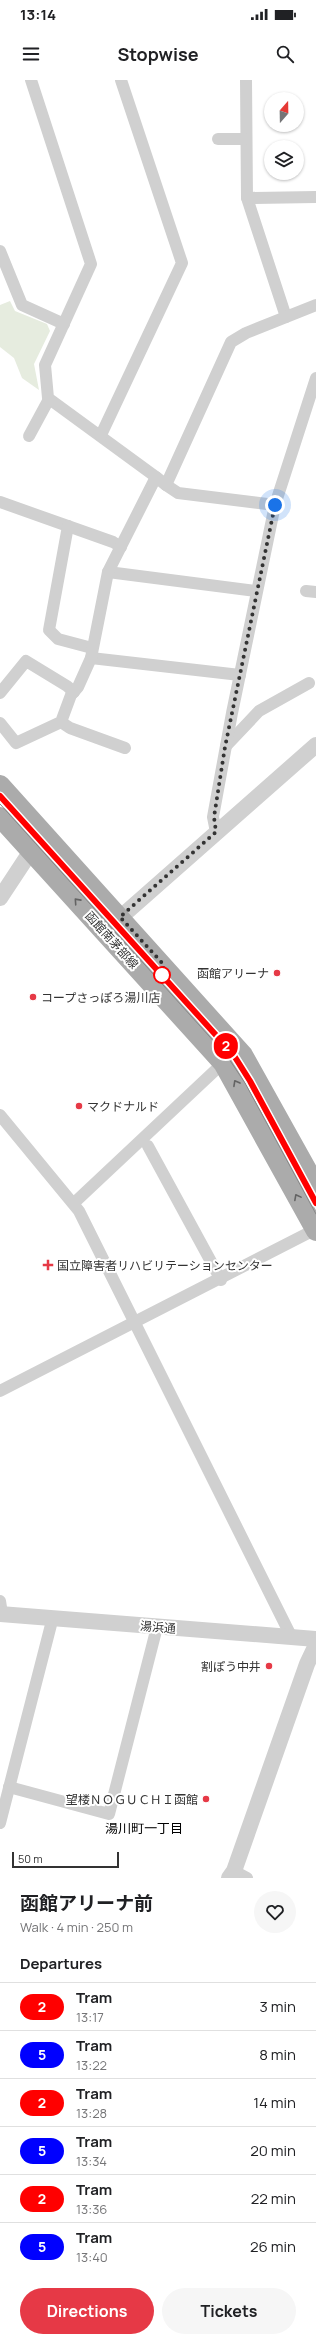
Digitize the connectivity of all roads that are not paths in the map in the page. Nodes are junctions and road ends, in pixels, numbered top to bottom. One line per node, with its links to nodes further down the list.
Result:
1 (31, 80): 11 (street)
2 (121, 80): 14 (street)
3 (246, 80): 5 (street)
4 (218, 139): 5 (street)
5 (246, 139): 6 (street)
6 (247, 198): 7 (street); 10 (street)
7 (316, 198)
8 (0, 251): 11 (street)
9 (316, 304): 10 (street)
10 (286, 317): 17 (street)
11 (64, 324): 13 (street)
12 (316, 378): 19 (street)
13 (49, 399): 14 (street); 15 (street)
14 (101, 435): 16 (street)
15 (29, 436)
16 (156, 477): 17 (street); 21 (street)
17 (166, 485): 19 (street)
18 (0, 502): 20 (street)
19 (275, 505): 23 (street)
20 (68, 526): 21 (street); 24 (street)
21 (121, 547): 22 (street)
22 (108, 572): 23 (street); 24 (street)
23 (256, 591): 25 (street)
24 (92, 653): 25 (street); 27 (street)
25 (240, 675): 32 (street)
26 (309, 683): 32 (street)
27 (74, 692): 28 (street); 29 (street)
28 (0, 693)
29 (61, 722): 30 (street); 33 (street)
30 (0, 724)
31 (316, 745): 36 (street)
32 (225, 747): 36 (street)
33 (125, 748)
34 (0, 785): 37 (main road, 函館南茅部線)
35 (0, 817): 38 (main road, 函館南茅部線)
36 (216, 832): 40 (street)
37 (47, 837): 38 (street); 40 (main road, 函館南茅部線)
38 (31, 851): 39 (street); 41 (main road, 函館南茅部線, one-way to 38)
39 (0, 898)
40 (120, 917): 41 (street); 45 (main road, 函館南茅部線)
41 (105, 931): 42 (main road, 函館南茅部線)
42 (223, 1063): 46 (street); 47 (main road, 函館南茅部線, one-way to 42)
43 (0, 1115): 46 (street)
44 (148, 1146): 48 (street)
45 (316, 1186)
46 (74, 1203): 49 (street)
47 (316, 1230): 48 (street)
48 (221, 1280): 49 (street)
49 (135, 1323): 50 (street); 54 (street)
50 (0, 1391)
51 (1, 1610): 52 (street, 湯浜通)
52 (53, 1617): 53 (street, 湯浜通); 57 (street)
53 (157, 1627): 54 (street, 湯浜通); 57 (street)
54 (292, 1638): 55 (street, 湯浜通)
55 (316, 1639)
56 (316, 1645): 59 (street)
57 (9, 1787): 58 (street)
58 (0, 1823)
59 (237, 1876)

